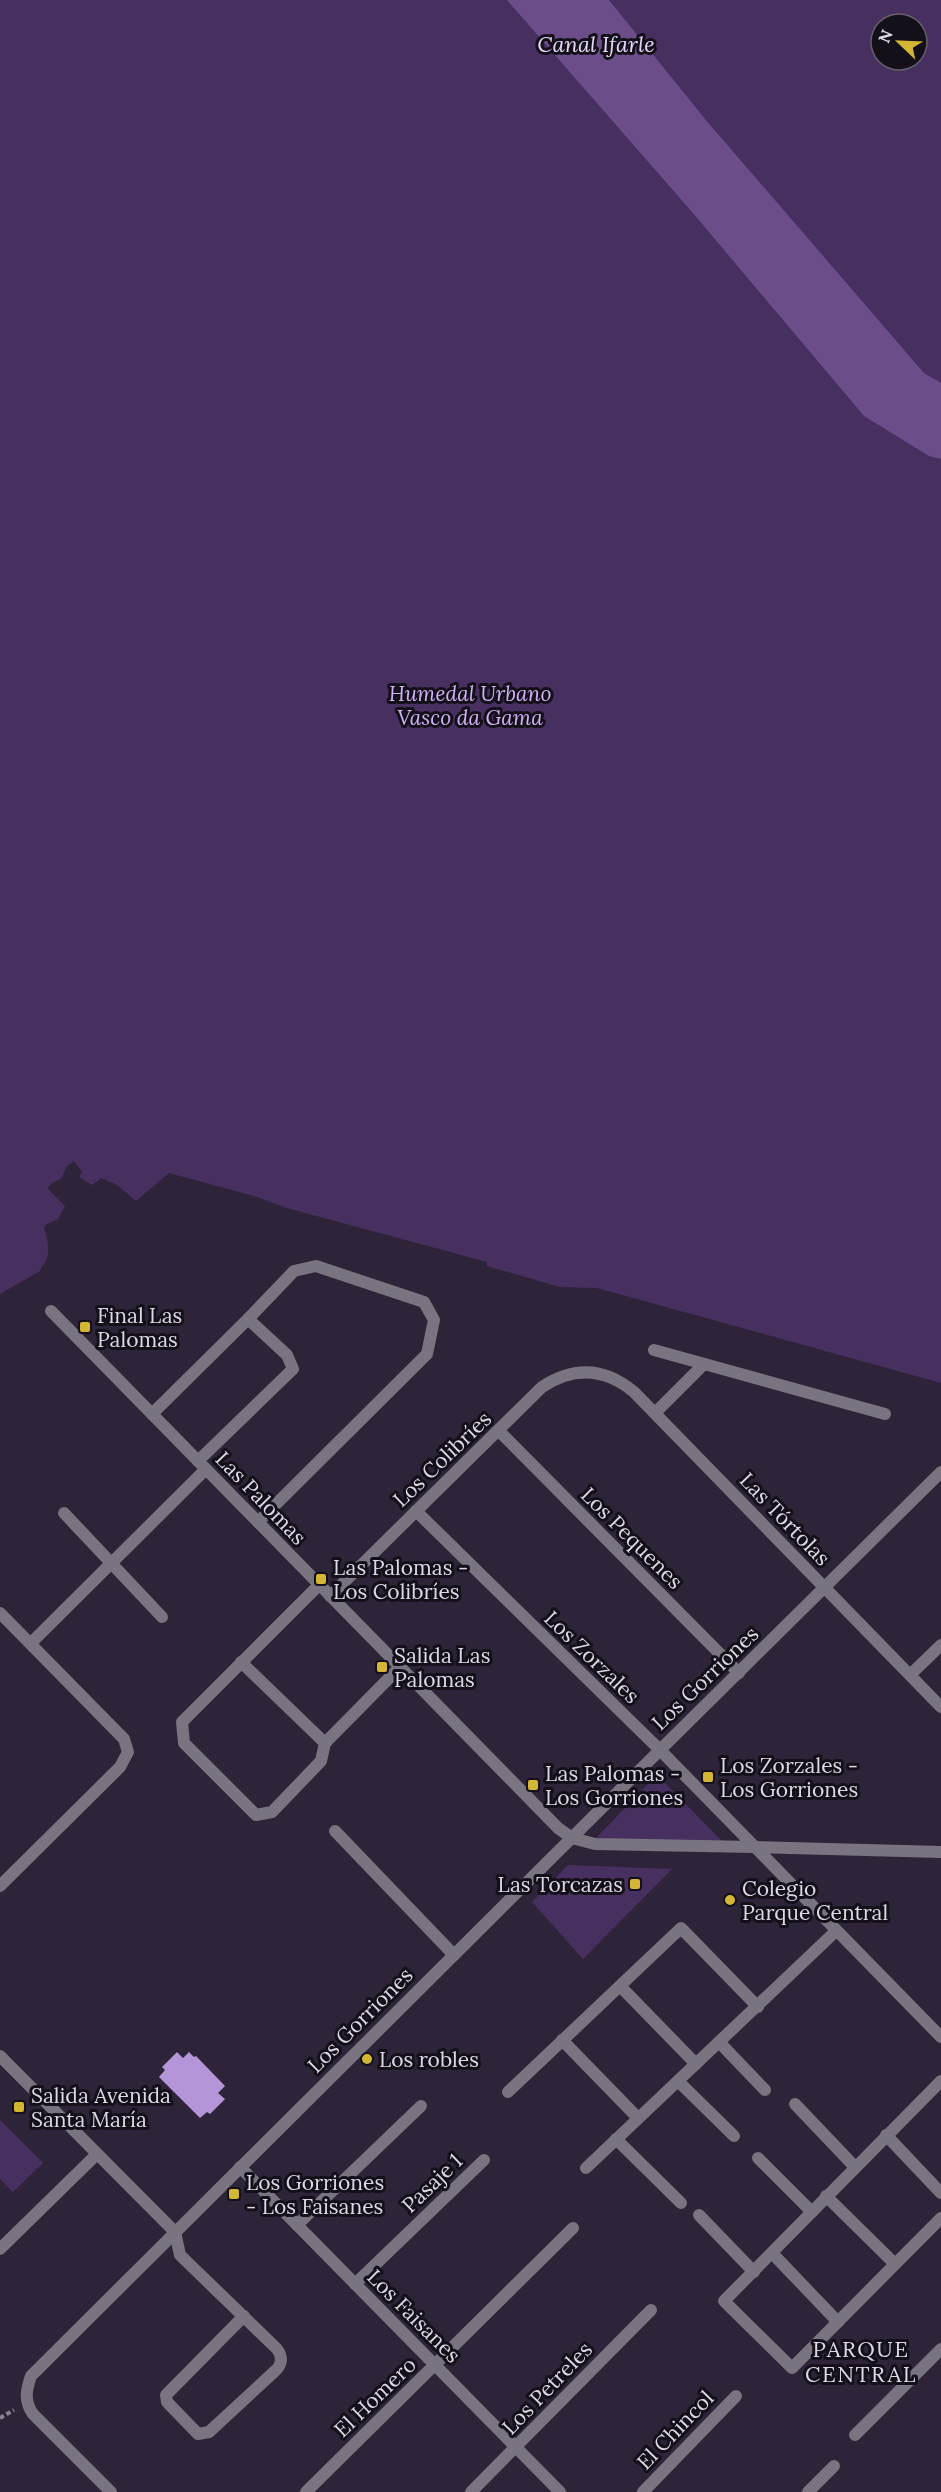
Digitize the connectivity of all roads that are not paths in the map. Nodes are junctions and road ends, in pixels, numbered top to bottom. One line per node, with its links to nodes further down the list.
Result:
1 (51, 1311): 7 (street, Las Palomas)
2 (248, 1319): 7 (street); 10 (street); 14 (street)
3 (654, 1350): 4 (street)
4 (704, 1364): 6 (street); 8 (street)
5 (592, 1371): 6 (street, Las Tórtolas); 9 (street, Los Colibríes)
6 (654, 1413): 17 (street, Las Tórtolas)
7 (152, 1414): 10 (street, Las Palomas)
8 (885, 1414)
9 (499, 1431): 12 (street, Los Colibríes); 25 (street, Los Pequenes)
10 (202, 1465): 14 (street, Las Palomas); 15 (street)
11 (941, 1472): 17 (street, Los Gorriones)
12 (416, 1511): 18 (street, Los Colibríes); 29 (street, Los Zorzales)
13 (64, 1513): 15 (street)
14 (258, 1522): 16 (street, Las Palomas)
15 (111, 1563): 20 (street); 21 (street)
16 (319, 1585): 18 (street, Las Palomas); 23 (street)
17 (825, 1588): 25 (street, Los Gorriones); 26 (street, Las Tórtolas)
18 (330, 1596): 24 (street, Las Palomas)
19 (0, 1613): 21 (street)
20 (162, 1617)
21 (31, 1643): 34 (street)
22 (941, 1645): 26 (street)
23 (241, 1662): 28 (street); 28 (street)
24 (400, 1667): 28 (street); 31 (street, Las Palomas)
25 (739, 1673): 29 (street, Los Gorriones)
26 (910, 1675): 27 (street, Las Tórtolas)
27 (941, 1707)
28 (325, 1743)
29 (660, 1750): 31 (street, Los Gorriones); 32 (street, Los Zorzales)
30 (335, 1831): 36 (street)
31 (572, 1838): 32 (street); 36 (street, Los Gorriones)
32 (753, 1847): 33 (street); 35 (street, Los Zorzales)
33 (941, 1852)
34 (0, 1887)
35 (836, 1931): 38 (street); 39 (street, Los Zorzales)
36 (454, 1955): 57 (street, Los Gorriones)
37 (620, 1986): 38 (street); 40 (street); 43 (street)
38 (758, 2007): 41 (street)
39 (940, 2035)
40 (562, 2040): 47 (street); 50 (street)
41 (719, 2043): 43 (street); 46 (street)
42 (0, 2056): 54 (street)
43 (696, 2064): 44 (street)
44 (678, 2081): 50 (street); 52 (street)
45 (941, 2081): 51 (street)
46 (765, 2090)
47 (508, 2092)
48 (795, 2104): 58 (street)
49 (421, 2106): 66 (street)
50 (638, 2118): 53 (street)
51 (886, 2135): 58 (street); 60 (street)
52 (734, 2136)
53 (616, 2139): 59 (street); 62 (street)
54 (97, 2154): 68 (street); 69 (street)
55 (758, 2158): 63 (street)
56 (484, 2160): 73 (street, Pasaje 1)
57 (240, 2167): 66 (street, Los Faisanes); 68 (street, Los Gorriones)
58 (855, 2167): 61 (street)
59 (586, 2168)
60 (941, 2193)
61 (826, 2196): 63 (street); 71 (street)
62 (681, 2203)
63 (812, 2212): 70 (street)
64 (699, 2215): 72 (street)
65 (941, 2218): 71 (street)
66 (297, 2225): 73 (street, Los Faisanes)
67 (573, 2228): 78 (street, El Homero)
68 (175, 2232): 75 (street); 83 (street, Los Gorriones)
69 (0, 2249)
70 (772, 2253): 72 (street); 76 (street)
71 (895, 2264): 76 (street)
72 (754, 2272): 76 (street)
73 (355, 2284): 78 (street, Los Faisanes)
74 (651, 2310): 81 (street, Los Petreles)
75 (244, 2316): 75 (street)
76 (838, 2322)
77 (941, 2349): 80 (street)
78 (435, 2366): 81 (street, Los Faisanes); 84 (street, El Homero)
79 (736, 2396): 87 (street, El Chincol)
80 (855, 2435)
81 (516, 2448): 85 (street, Los Petreles); 86 (street, Los Faisanes)
82 (834, 2466): 88 (street)
83 (111, 2492)
84 (306, 2492)
85 (471, 2492)
86 (560, 2492)
87 (643, 2492)
88 (808, 2492)

